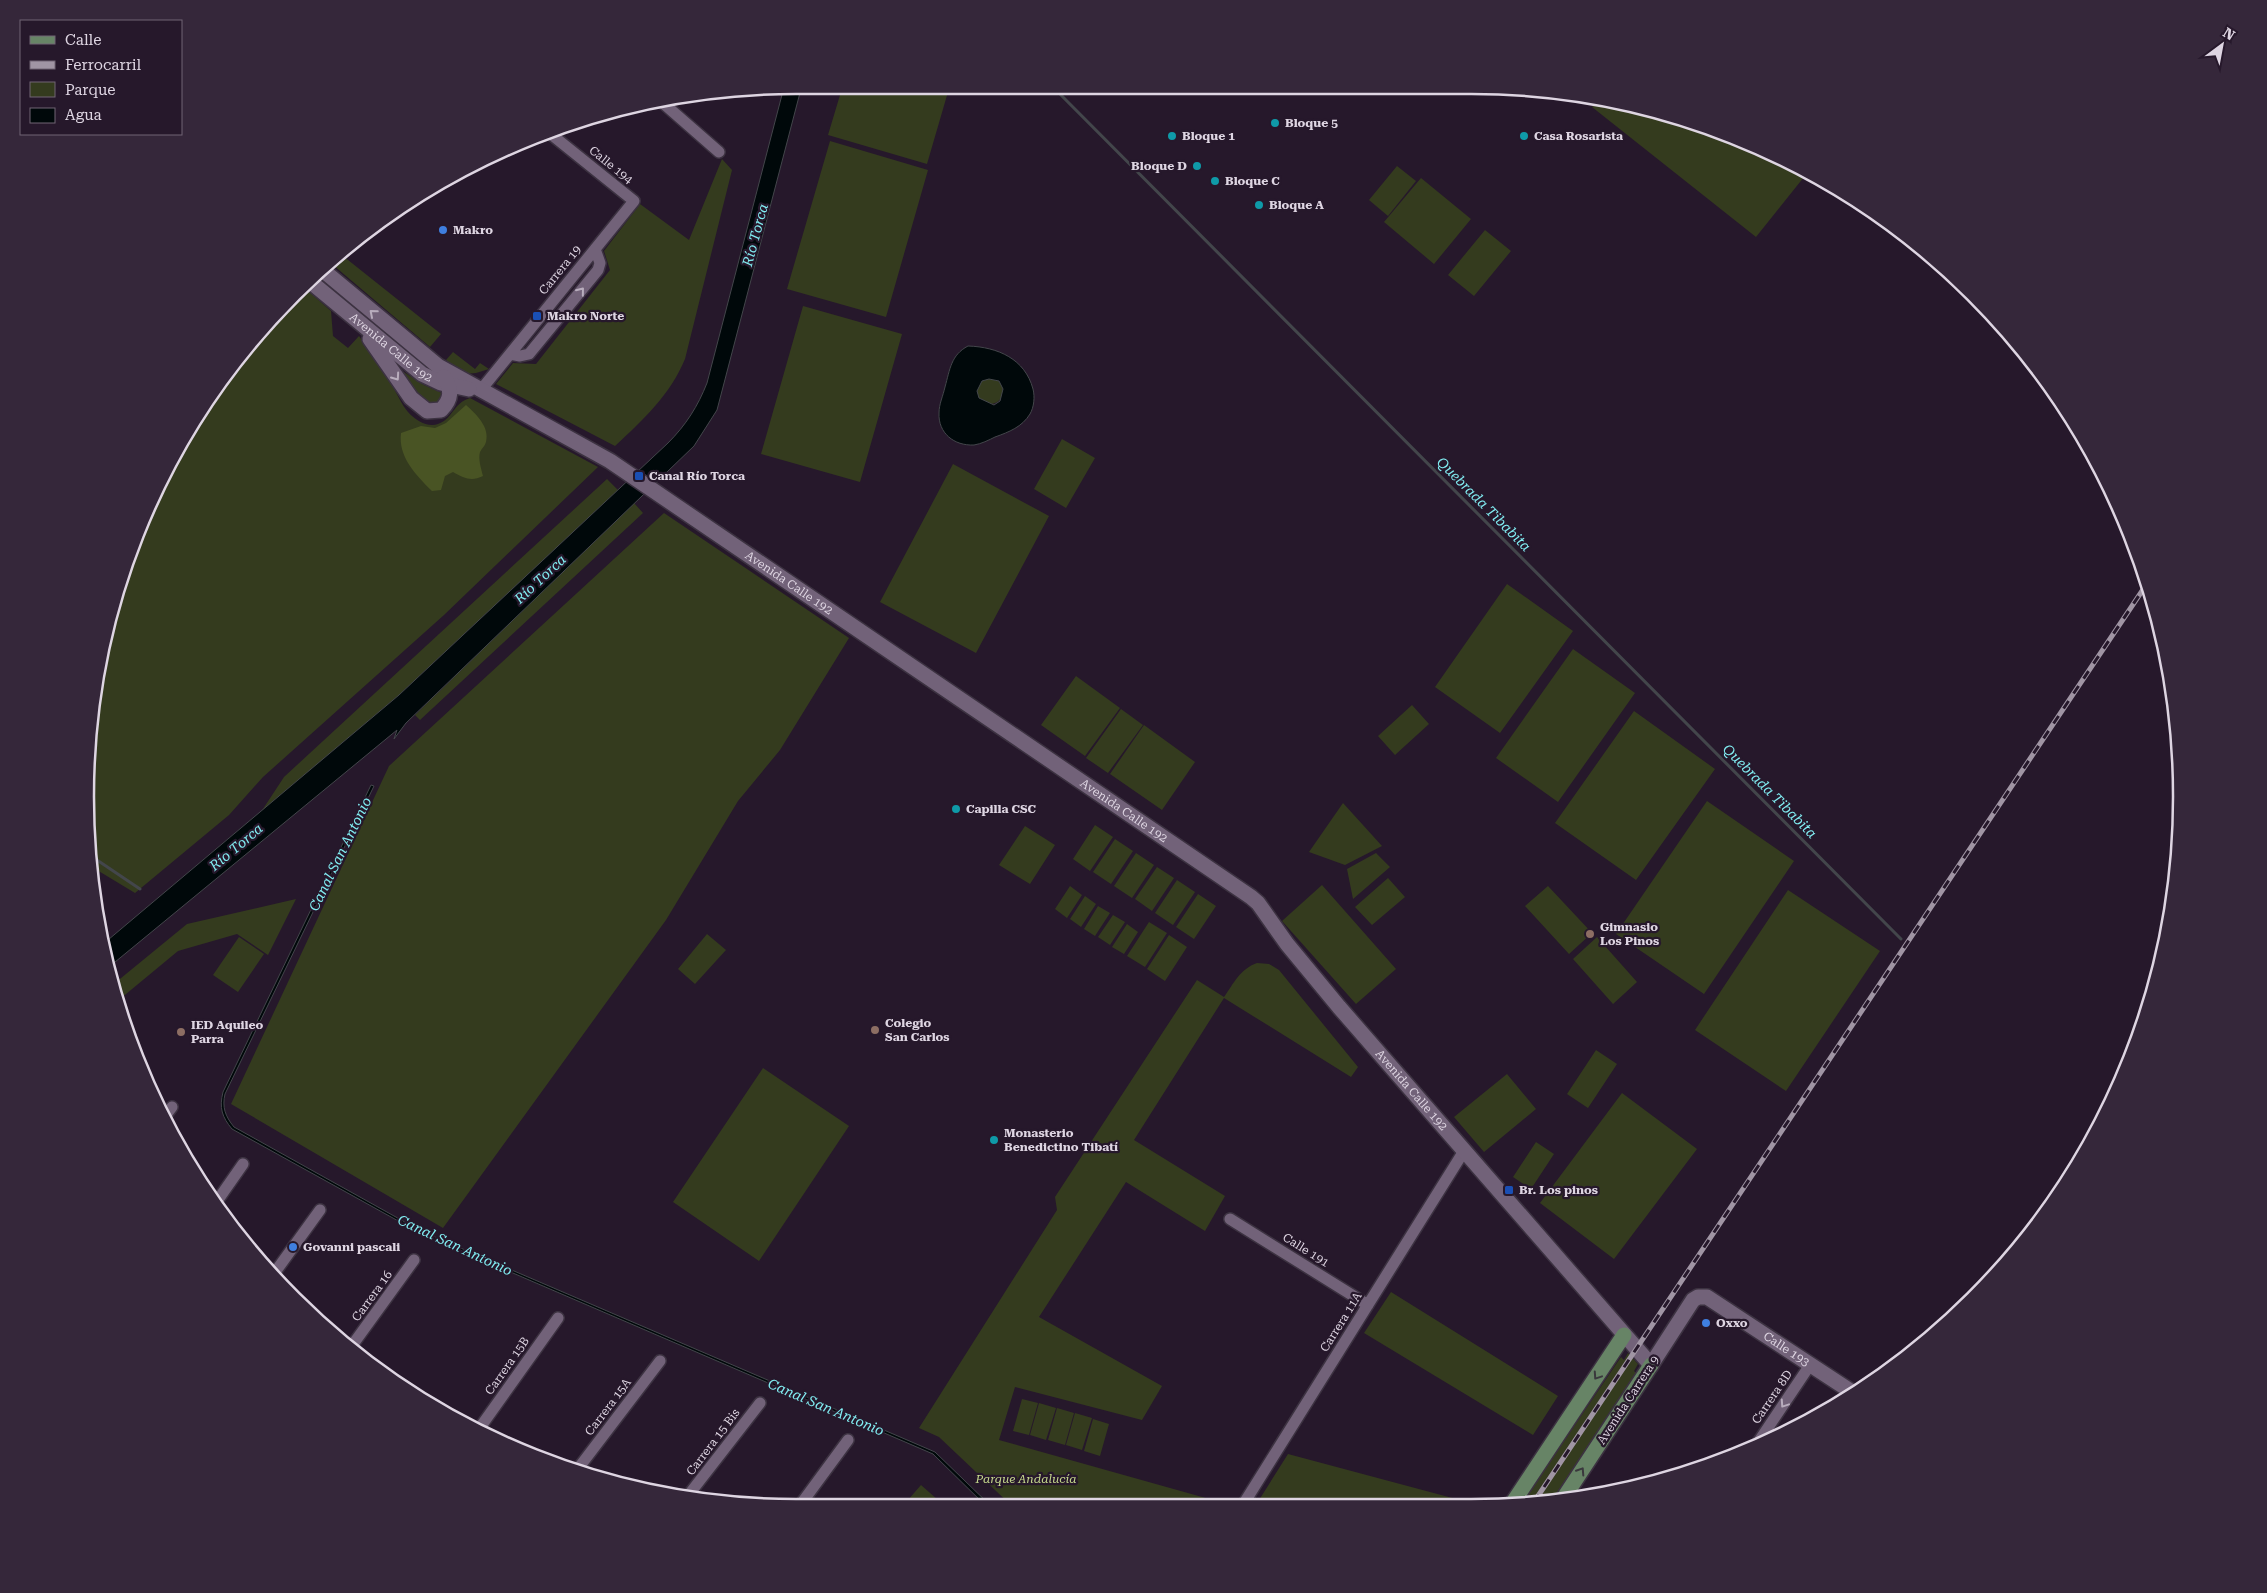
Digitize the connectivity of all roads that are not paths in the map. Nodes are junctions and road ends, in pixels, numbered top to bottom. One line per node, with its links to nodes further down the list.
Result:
1 (666, 106): 3 (street)
2 (554, 137): 4 (street, Calle 194)
3 (719, 152)
4 (634, 201): 10 (street, Carrera 19)
5 (327, 274): 8 (main road, Avenida Calle 192, one-way to 5)
6 (315, 286): 7 (main road, Avenida Calle 192)
7 (359, 323): 9 (main road, Avenida Calle 192); 9 (main road, one-way to 9)
8 (438, 366): 9 (main road); 10 (main road, Avenida Calle 192)
9 (449, 386): 10 (main road, Avenida Calle 192)
10 (480, 391): 13 (main road, Avenida Calle 192)
11 (172, 1107): 12 (street)
12 (169, 1112)
13 (1464, 1151): 21 (street, Carrera 11A); 23 (main road, Avenida Calle 192)
14 (243, 1164): 15 (street)
15 (219, 1197)
16 (320, 1210): 19 (street)
17 (1230, 1219): 21 (street, Calle 191)
18 (414, 1260): 24 (street, Carrera 16)
19 (277, 1269)
20 (1693, 1300): 26 (main road, Avenida Carrera 9); 27 (main road, Calle 193)
21 (1368, 1305): 38 (street, Carrera 11A)
22 (558, 1318): 30 (street, Carrera 15B)
23 (1624, 1335): 26 (main road, Avenida Calle 192); 36 (main road, one-way to 36)
24 (354, 1342)
25 (660, 1361): 33 (street, Carrera 15A)
26 (1651, 1365): 35 (main road, Avenida Carrera 9, one-way to 26)
27 (1810, 1365): 28 (main road, Calle 193); 31 (street, Carrera 8D, one-way to 31)
28 (1848, 1389)
29 (760, 1403): 34 (street, Carrera 15 Bis)
30 (481, 1424)
31 (1763, 1435)
32 (848, 1440): 37 (street)
33 (581, 1465)
34 (692, 1491)
35 (1567, 1492)
36 (1516, 1498)
37 (805, 1499)
38 (1247, 1499)

